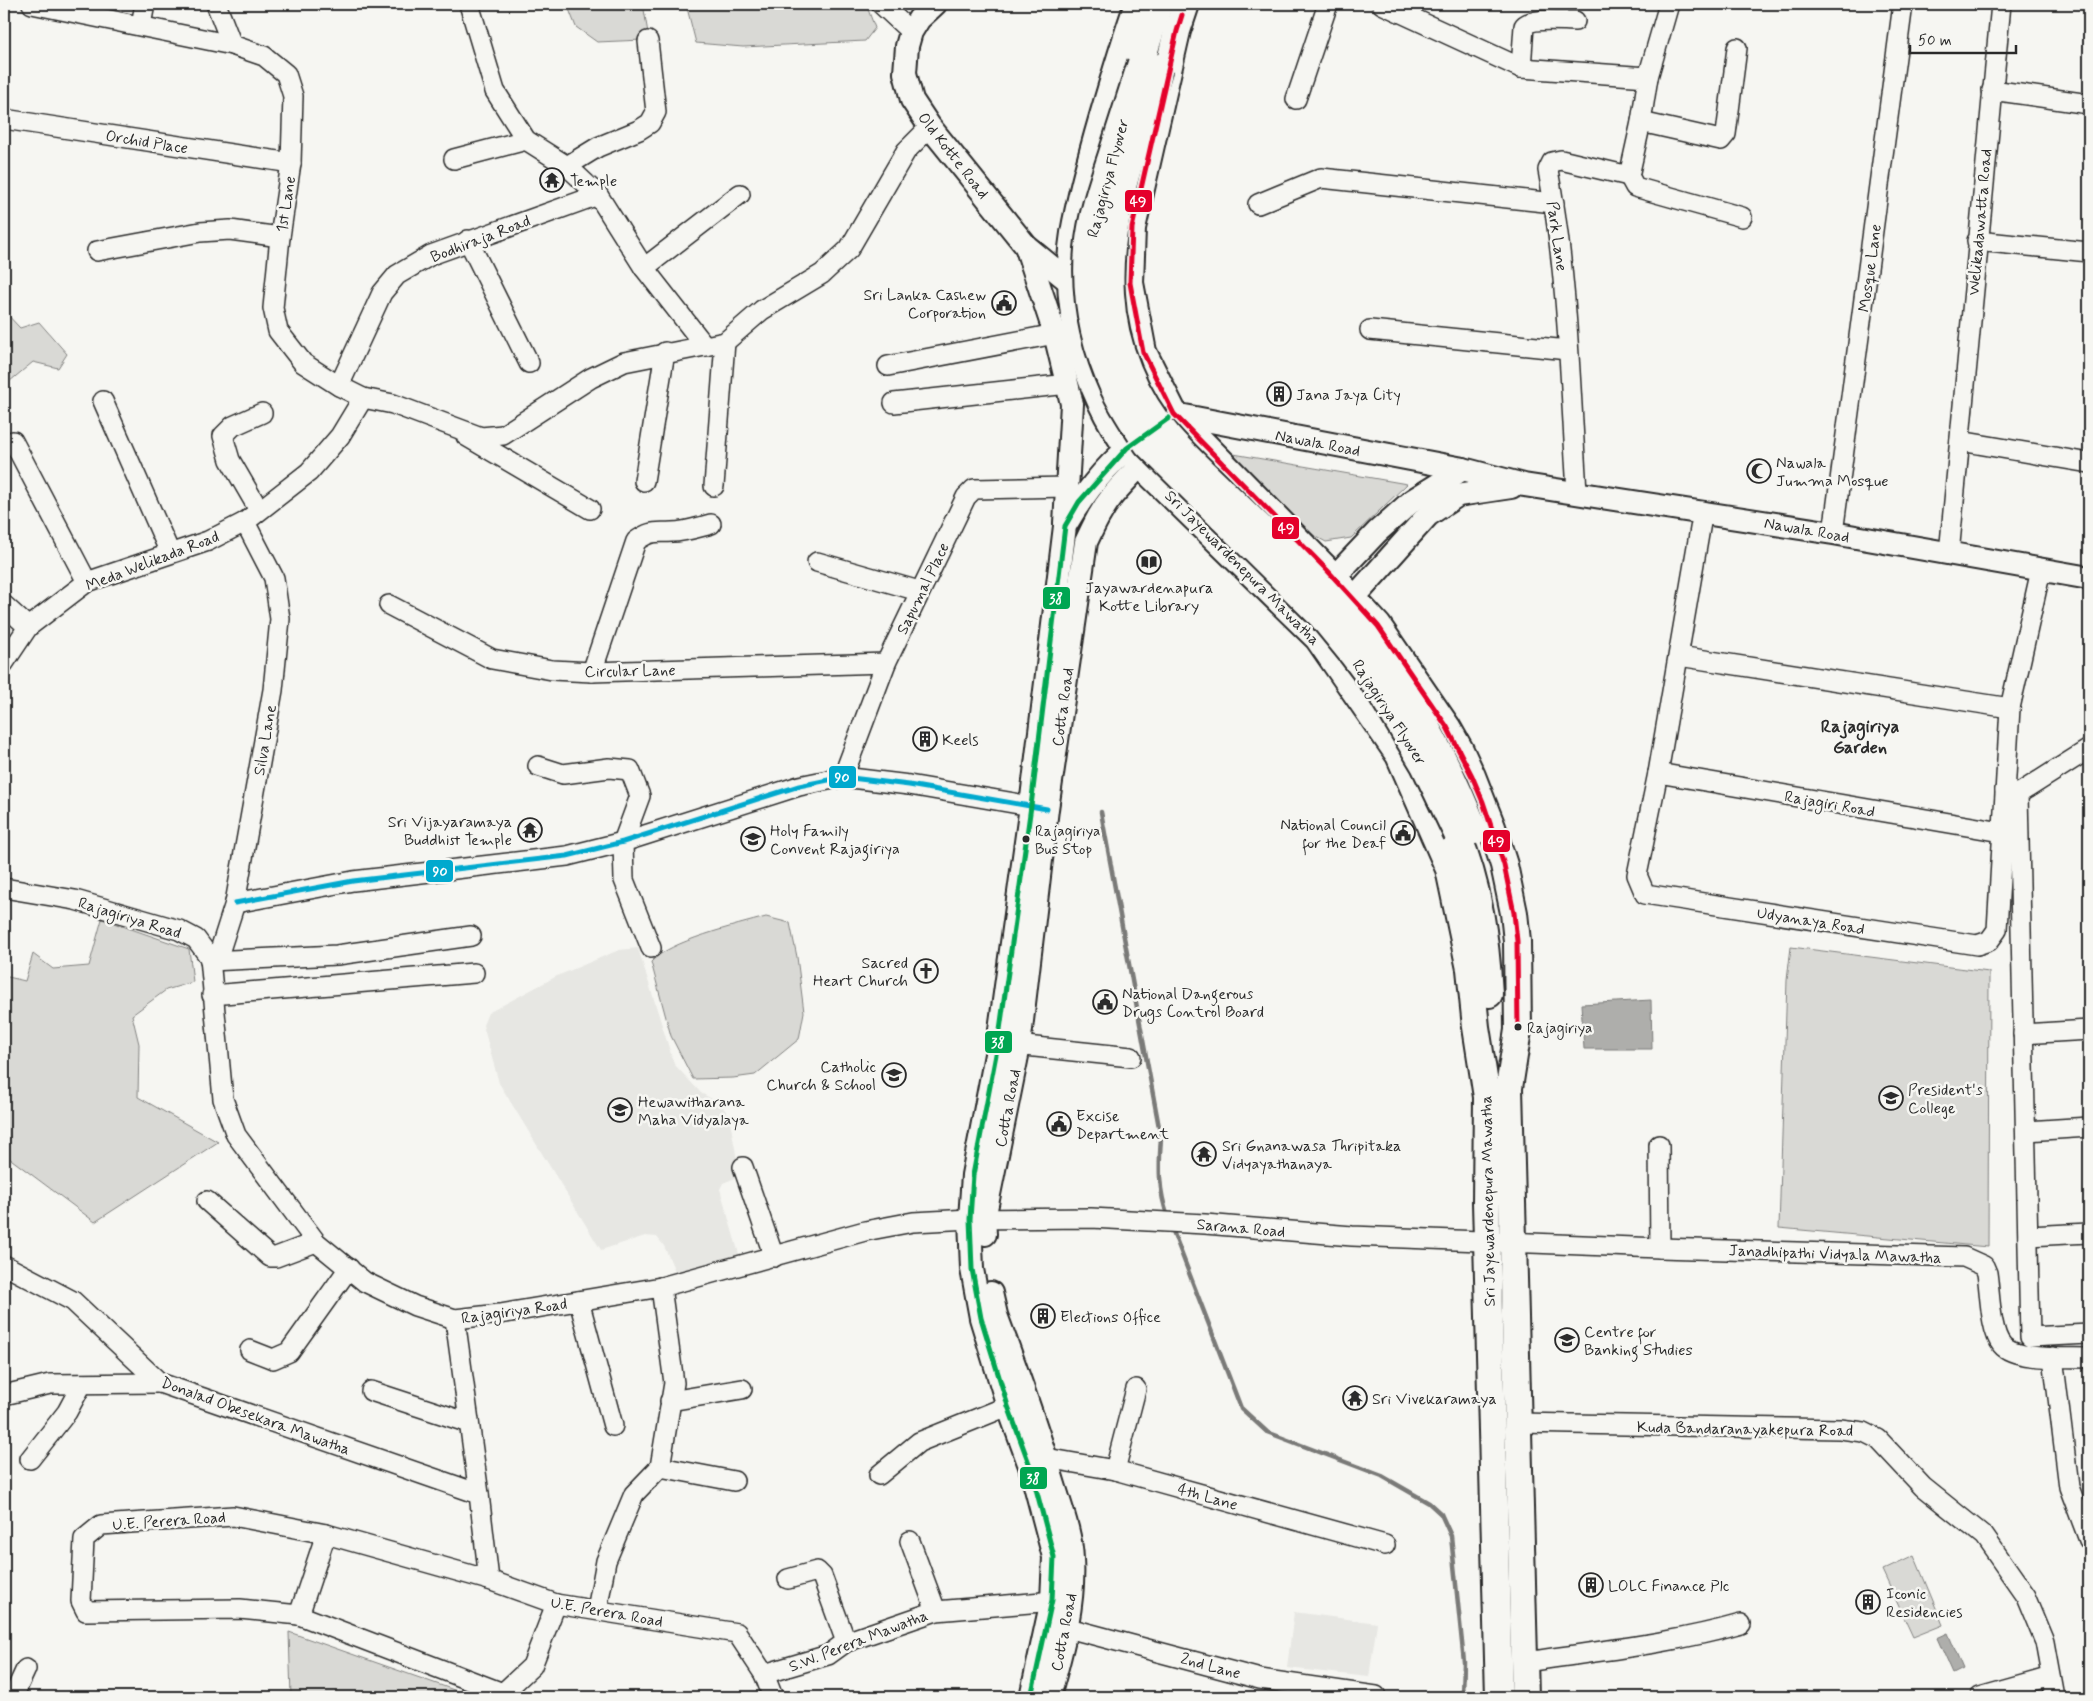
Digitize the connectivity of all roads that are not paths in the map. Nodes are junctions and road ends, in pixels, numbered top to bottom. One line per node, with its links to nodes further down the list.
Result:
1 (32, 4): 17 (street, 1st Lane)
2 (145, 4): 17 (street)
3 (216, 4): 20 (street)
4 (469, 4): 30 (street)
5 (881, 4): 18 (street)
6 (935, 4): 18 (main road, Old Kotte Road)
7 (1138, 4): 48 (highway, Sri Jayewardenepura Mawatha)
8 (1159, 4): 123 (highway, Rajagiriya Flyover, bridge)
9 (1179, 4): 123 (highway, Rajagiriya Flyover, bridge)
10 (1186, 4): 47 (highway, Sri Jayewardenepura Mawatha)
11 (1328, 4): 25 (street)
12 (1382, 4): 22 (street)
13 (1669, 4): 23 (street)
14 (1903, 4): 81 (street, Mosque Lane)
15 (2001, 4): 24 (street, Welikadawatta Road)
16 (1575, 21): 22 (street)
17 (141, 25): 20 (street, 1st Lane)
18 (911, 32): 29 (main road, Old Kotte Road)
19 (648, 41): 33 (street)
20 (232, 45): 32 (street, 1st Lane)
21 (1737, 48): 28 (street)
22 (1521, 68): 23 (street)
23 (1648, 77): 28 (street)
24 (1992, 90): 26 (street); 42 (street, Welikadawatta Road)
25 (1296, 99)
26 (2089, 104)
27 (4, 119): 32 (street, Orchid Place)
28 (1641, 122): 34 (street)
29 (930, 127): 43 (main road, Old Kotte Road); 52 (street)
30 (526, 140): 31 (street); 33 (street)
31 (454, 159)
32 (291, 163): 40 (street, 1st Lane)
33 (567, 166): 36 (street)
34 (1629, 176): 37 (street, Park Lane); 39 (street)
35 (740, 194): 46 (street)
36 (598, 195): 41 (street, Bodhiraja Road); 46 (street)
37 (1554, 203): 38 (street); 54 (street, Park Lane)
38 (1258, 204)
39 (1742, 217)
40 (280, 236): 44 (street); 58 (street, 1st Lane)
41 (468, 240): 56 (street); 58 (street, Bodhiraja Road)
42 (1977, 241): 45 (street); 67 (street, Welikadawatta Road)
43 (1026, 246): 48 (main road, Old Kotte Road); 51 (main road, Old Kotte Road)
44 (96, 251)
45 (2089, 252)
46 (644, 268): 53 (street)
47 (1130, 283): 48 (main road); 64 (highway, Sri Jayewardenepura Mawatha)
48 (1071, 284): 49 (highway, Sri Jayewardenepura Mawatha)
49 (1072, 309): 59 (main road); 68 (highway, Sri Jayewardenepura Mawatha)
50 (1370, 330): 54 (street)
51 (1055, 334): 57 (street); 59 (main road, Old Kotte Road)
52 (725, 342): 53 (street); 73 (street)
53 (705, 346): 55 (street)
54 (1568, 350): 75 (street, Park Lane)
55 (665, 352): 65 (street); 71 (street)
56 (529, 363)
57 (888, 366)
58 (339, 386): 60 (street, 1st Lane)
59 (1070, 394): 62 (street); 74 (main road, Old Kotte Road)
60 (363, 398): 65 (street); 78 (street, Meda Welikada Road)
61 (103, 401): 83 (street)
62 (894, 403)
63 (262, 413): 78 (street, Silva Lane)
64 (1174, 414): 68 (main road); 70 (main road, Nawala Road); 87 (highway, Sri Jayewardenepura Mawatha)
65 (450, 427): 76 (street)
66 (12, 441): 89 (street)
67 (1960, 441): 69 (street); 84 (street, Welikadawatta Road)
68 (1134, 457): 80 (main road, Cotta Road); 82 (main road, Cotta Road); 94 (highway, Sri Jayewardenepura Mawatha)
69 (2089, 463)
70 (1463, 469): 72 (main road, Nawala Road); 87 (main road)
71 (644, 481)
72 (1524, 485): 75 (main road, Nawala Road); 91 (main road, Nawala Road)
73 (714, 486)
74 (1066, 486): 80 (main road, Old Kotte Road); 90 (street, Sapumal Place)
75 (1577, 491): 77 (main road, Nawala Road)
76 (590, 509)
77 (1703, 511): 81 (main road, Nawala Road); 97 (street, Udyanaya Road)
78 (252, 516): 83 (street, Meda Welikada Road); 113 (street, Silva Lane)
79 (711, 524): 100 (street)
80 (1065, 528): 82 (main road); 109 (main road, Cotta Road)
81 (1833, 533): 84 (main road, Nawala Road)
82 (1089, 536): 109 (main road, Cotta Road)
83 (170, 553): 89 (street, Meda Welikada Road)
84 (1949, 554): 86 (main road, Nawala Road)
85 (817, 562): 90 (street)
86 (2041, 570): 88 (main road, Nawala Road); 101 (street, Udyanaya Road)
87 (1334, 577): 91 (highway, Sri Jayewardenepura Mawatha); 94 (main road)
88 (2089, 578)
89 (87, 582): 95 (street, Meda Welikada Road)
90 (919, 591): 99 (street, Sapumal Place)
91 (1354, 598): 96 (main road, Nawala Road); 102 (highway, Sri Jayewardenepura Mawatha)
92 (4, 605): 95 (street)
93 (389, 605): 100 (street, Circular Lane)
94 (1297, 616): 96 (highway, Sri Jayewardenepura Mawatha)
95 (28, 627): 98 (street, Meda Welikada Road)
96 (1318, 638): 104 (highway, Sri Jayewardenepura Mawatha)
97 (1679, 656): 101 (street); 106 (street, Udyanaya Road)
98 (4, 663)
99 (886, 663): 100 (street, Circular Lane); 107 (street, Sapumal Place)
100 (592, 672)
101 (2010, 708): 108 (street, Udyanaya Road)
102 (1447, 727): 104 (highway); 123 (highway, Sri Jayewardenepura Mawatha)
103 (2089, 749): 108 (street)
104 (1399, 755): 123 (highway, Sri Jayewardenepura Mawatha)
105 (538, 766): 111 (street)
106 (1658, 773): 110 (street, Rajagiri Road); 110 (street, Udyanaya Road)
107 (843, 777): 109 (street); 111 (street)
108 (2012, 792): 110 (street, Udyanaya Road); 120 (street)
109 (1039, 808): 121 (main road, Cotta Road)
110 (2002, 832)
111 (623, 842): 113 (street); 115 (street)
112 (4, 888): 116 (street, Rajagiriya Road)
113 (235, 903): 116 (street, Silva Lane)
114 (471, 936): 116 (street)
115 (651, 948)
116 (210, 959): 118 (street, Rajagiriya Road)
117 (474, 973): 118 (street)
118 (212, 994): 133 (street, Rajagiriya Road)
119 (2089, 1030): 120 (street)
120 (2023, 1034): 125 (street)
121 (1009, 1045): 122 (street); 129 (main road, Cotta Road)
122 (1131, 1057)
123 (1498, 1093): 132 (highway, Sri Jayewardenepura Mawatha)
124 (2089, 1127): 125 (street)
125 (2026, 1131): 131 (street)
126 (1659, 1145): 134 (street)
127 (743, 1167): 135 (street)
128 (207, 1201): 133 (street)
129 (977, 1219): 132 (street, Sarana Road); 135 (street, Rajagiriya Road); 142 (main road, Cotta Road)
130 (2089, 1232): 131 (street)
131 (2028, 1236): 141 (street)
132 (1500, 1241): 134 (street, Janadhipathi Vidyala Mawatha); 155 (highway, Sri Jayewardenepura Mawatha); 188 (highway, Sri Jayewardenepura Mawatha)
133 (316, 1242): 137 (street, Rajagiriya Road)
134 (1660, 1248): 144 (street, Janadhipathi Vidyala Mawatha)
135 (774, 1257): 138 (street, Rajagiriya Road)
136 (4, 1265): 146 (street, Donalad Obesekara Mawatha)
137 (349, 1268): 140 (street, Rajagiriya Road); 143 (street)
138 (661, 1287): 139 (street, Rajagiriya Road); 152 (street)
139 (579, 1301): 140 (street, Rajagiriya Road); 156 (street)
140 (455, 1318): 154 (street)
141 (2089, 1334)
142 (997, 1342): 153 (main road, Cotta Road); 158 (main road, Cotta Road)
143 (250, 1350)
144 (2053, 1357): 145 (street, Janadhipathi Vidyala Mawatha); 165 (street)
145 (2089, 1358)
146 (160, 1383): 147 (street); 163 (street, Donalad Obesekara Mawatha)
147 (82, 1384): 151 (street); 157 (street)
148 (1136, 1388): 160 (street)
149 (742, 1389): 152 (street)
150 (371, 1391): 154 (street)
151 (4, 1395)
152 (670, 1401): 159 (street)
153 (1008, 1406): 158 (main road, Cotta Road); 161 (street)
154 (470, 1423): 163 (street)
155 (1518, 1423): 178 (highway, Sri Jayewardenepura Mawatha); 181 (street, Kuda Bandaranayakepura Road)
156 (613, 1426)
157 (30, 1459)
158 (1038, 1462): 160 (street, 4th Lane); 170 (main road, Cotta Road)
159 (660, 1467): 162 (street); 172 (street)
160 (1115, 1470): 167 (street, 4th Lane)
161 (879, 1475)
162 (734, 1481)
163 (479, 1494): 169 (street)
164 (326, 1534): 169 (street, U.E. Perera Road); 174 (street); 174 (street, U.E. Perera Road)
165 (2089, 1540)
166 (910, 1541): 173 (street)
167 (1385, 1545)
168 (788, 1579): 177 (street)
169 (489, 1580): 171 (street, U.E. Perera Road)
170 (1062, 1600): 173 (street, S.W. Perera Mawatha); 176 (main road, Cotta Road)
171 (556, 1604): 172 (street, U.E. Perera Road); 182 (street)
172 (597, 1610): 180 (street, U.E. Perera Road)
173 (936, 1611): 177 (street, S.W. Perera Mawatha)
174 (298, 1615): 182 (street, U.E. Perera Road)
175 (1741, 1624): 178 (street)
176 (1058, 1625): 183 (street, 2nd Lane); 186 (main road, Cotta Road); 187 (main road, Cotta Road)
177 (846, 1642): 180 (street, S.W. Perera Mawatha)
178 (1525, 1662): 189 (highway, Sri Jayewardenepura Mawatha)
179 (26, 1669): 184 (street)
180 (764, 1674): 185 (street, U.E. Perera Road)
181 (2051, 1677): 190 (street); 191 (street, Kuda Bandaranayakepura Road)
182 (503, 1695)
183 (1376, 1696)
184 (13, 1697)
185 (772, 1697)
186 (1031, 1697)
187 (1049, 1697)
188 (1499, 1697)
189 (1525, 1697)
190 (1980, 1697)
191 (2055, 1697)

